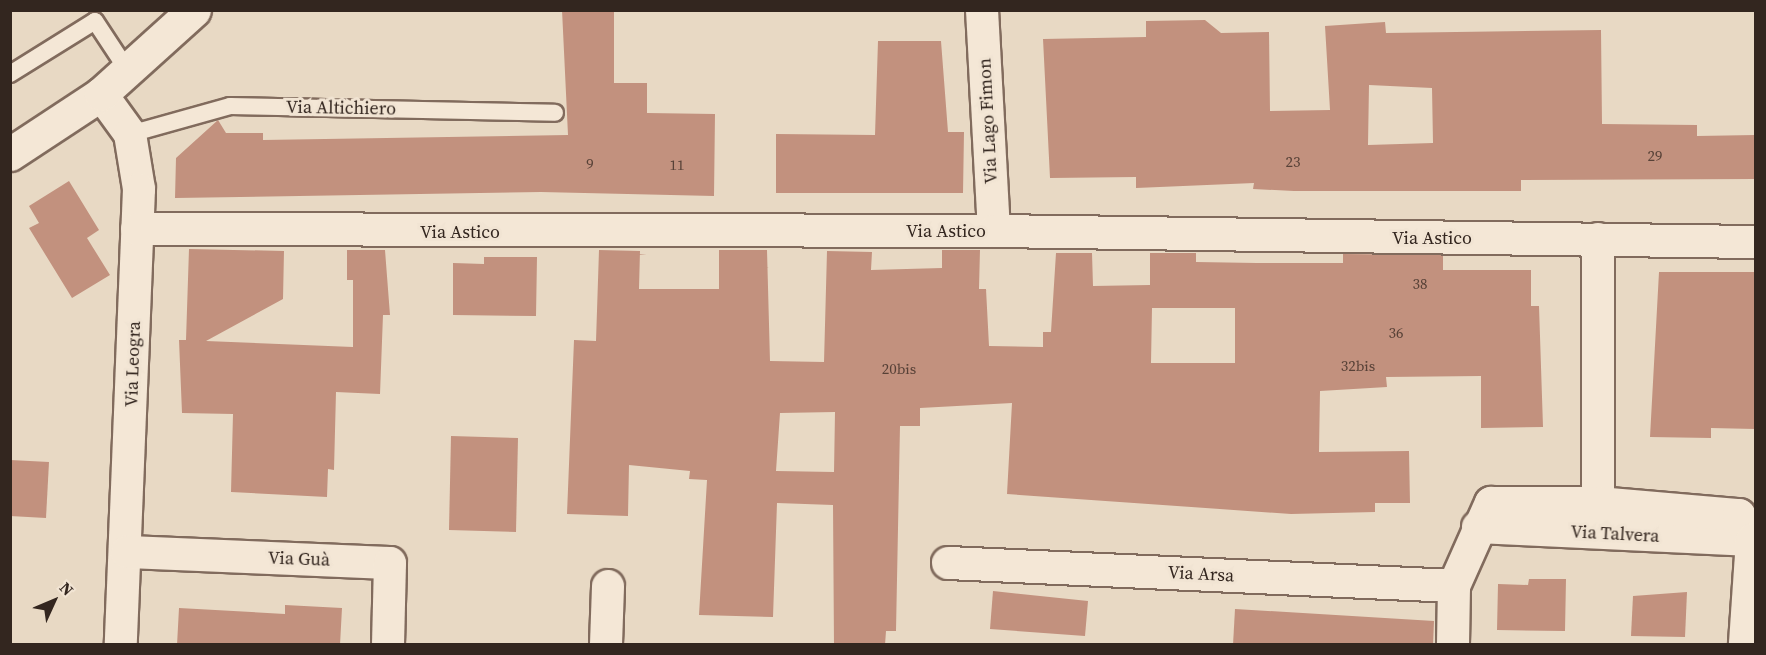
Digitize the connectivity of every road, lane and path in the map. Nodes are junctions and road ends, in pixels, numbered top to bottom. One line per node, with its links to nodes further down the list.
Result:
1 (194, 10): 3 (street)
2 (982, 10): 10 (street, Via Lago Fimon)
3 (128, 71): 4 (lane); 5 (street)
4 (10, 74)
5 (101, 94): 7 (street, Via Leogra); 8 (street)
6 (555, 113): 7 (lane, Via Altichiero)
7 (130, 134): 9 (street, Via Leogra)
8 (10, 154)
9 (137, 230): 10 (street, Via Astico); 16 (street, Via Leogra)
10 (994, 231): 11 (street, Via Astico)
11 (1598, 239): 12 (street, Via Astico); 13 (street, Via Talvera)
12 (1755, 242)
13 (1598, 503): 14 (street, Via Talvera); 15 (street, Via Talvera)
14 (1478, 527): 15 (street, Via Talvera); 19 (street, Via Talvera)
15 (1752, 540): 24 (street)
16 (127, 552): 20 (street, Via Leogra); 21 (street, Via Guà)
17 (948, 562): 19 (street, Via Arsa)
18 (608, 586): 22 (street)
19 (1454, 586): 23 (street, Via Talvera)
20 (122, 645)
21 (388, 645)
22 (606, 645)
23 (1453, 645)
24 (1745, 645)

